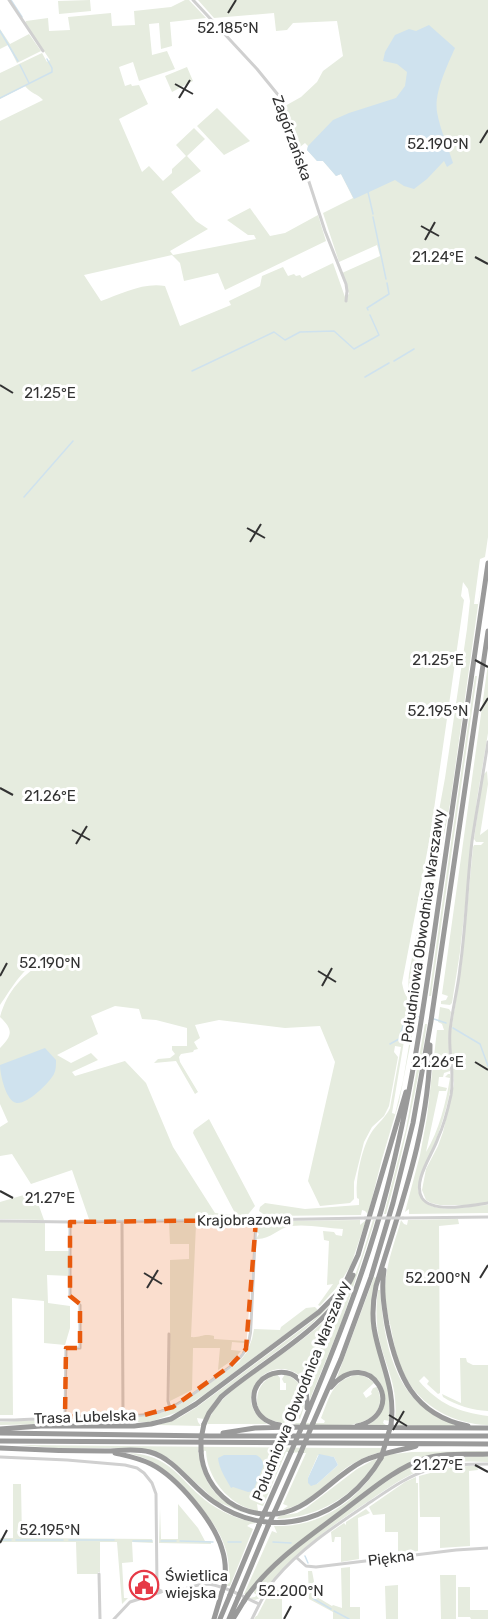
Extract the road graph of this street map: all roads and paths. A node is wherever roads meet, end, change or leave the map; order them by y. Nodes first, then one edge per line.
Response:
1 (9, 0) edge
2 (193, 0) edge
3 (43, 51) dead end
4 (346, 301) dead end
5 (488, 563) edge
6 (488, 631) edge
7 (488, 742) edge
8 (430, 1029) junction
9 (417, 1052) junction
10 (488, 1203) edge
11 (488, 1216) edge
12 (256, 1220) junction
13 (0, 1221) edge
14 (122, 1221) junction
15 (70, 1222) junction
16 (367, 1228) junction
17 (386, 1256) junction
18 (170, 1334) dead end
19 (325, 1396) junction
20 (170, 1408) junction
21 (123, 1415) junction
22 (65, 1417) junction
23 (0, 1420) edge
24 (303, 1424) junction
25 (290, 1427) junction
26 (351, 1427) junction
27 (485, 1428) edge
28 (0, 1431) edge
29 (210, 1436) junction
30 (488, 1437) edge
31 (0, 1441) edge
32 (422, 1444) junction
33 (488, 1444) edge
34 (0, 1448) edge
35 (108, 1451) junction
36 (488, 1454) edge
37 (0, 1457) edge
38 (488, 1464) edge
39 (488, 1548) edge
40 (297, 1558) junction
41 (99, 1574) dead end
42 (160, 1592) junction
43 (240, 1597) junction
44 (259, 1604) junction
45 (100, 1619) edge
46 (114, 1619) edge
47 (214, 1619) edge
48 (220, 1619) edge
49 (231, 1619) edge
50 (252, 1619) edge

1 - 3 street
2 - 4 street, Zagórzańska
5 - 9 highway, Południowa Obwodnica Warszawy
6 - 8 highway, Południowa Obwodnica Warszawy
7 - 10 street
8 - 17 highway
8 - 19 highway, Południowa Obwodnica Warszawy
9 - 16 highway
9 - 24 highway, Południowa Obwodnica Warszawy
11 - 12 street, Krajobrazowa, bridge
12 - 14 street, Krajobrazowa
12 - 20 street, Trasa Lubelska
13 - 15 street, Krajobrazowa
14 - 15 street, Krajobrazowa
14 - 21 street
15 - 22 street
16 - 28 highway
16 - 32 highway, bridge
17 - 27 highway
17 - 35 highway, bridge
18 - 20 street
19 - 26 highway
19 - 43 highway, Południowa Obwodnica Warszawy, bridge
20 - 21 street, Trasa Lubelska
21 - 22 street, Trasa Lubelska
22 - 23 street, Trasa Lubelska
24 - 25 highway
24 - 48 highway, Południowa Obwodnica Warszawy, bridge
25 - 26 highway
25 - 29 highway
26 - 27 highway
28 - 29 highway
29 - 30 highway
31 - 32 highway
32 - 33 highway
34 - 35 highway
35 - 47 highway
36 - 43 highway, bridge
37 - 42 street
38 - 40 street
39 - 40 street, Piękna
40 - 44 street
41 - 45 street
42 - 44 street
42 - 46 street
43 - 49 highway, Południowa Obwodnica Warszawy
44 - 50 street

